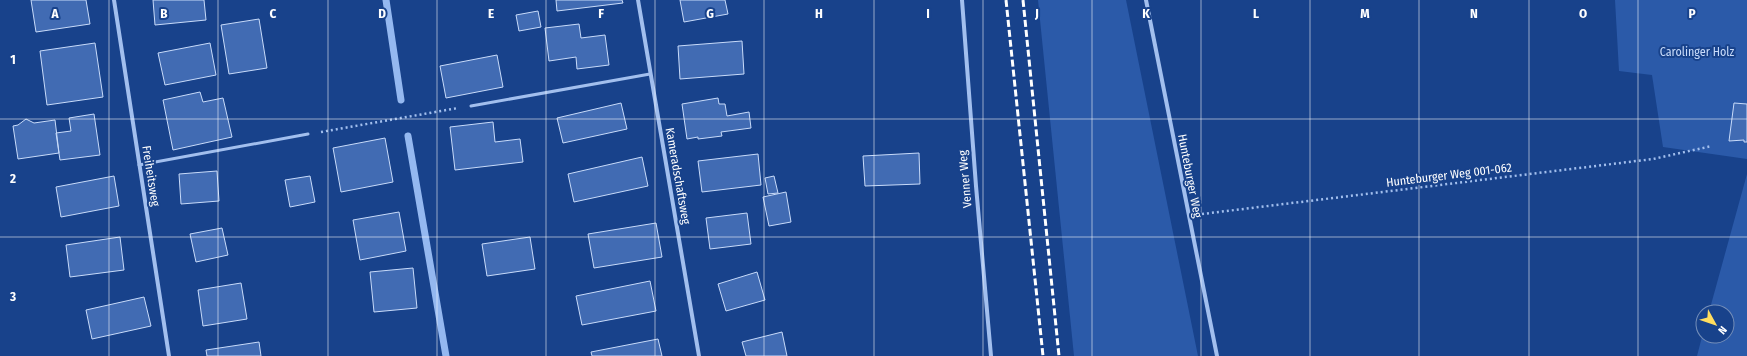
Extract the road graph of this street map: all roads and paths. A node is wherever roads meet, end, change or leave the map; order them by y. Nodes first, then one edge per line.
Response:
1 (114, 0) edge
2 (638, 0) edge
3 (962, 0) edge
4 (1146, 0) edge
5 (650, 74) junction
6 (471, 106) joint
7 (308, 134) joint
8 (1712, 146) dead end
9 (140, 165) junction
10 (1188, 216) junction
11 (170, 356) edge
12 (699, 356) edge
13 (991, 356) edge
14 (1217, 356) edge

1 - 9 street, Freiheitsweg
2 - 5 street, Kameradschaftsweg
3 - 13 street, Venner Weg
4 - 10 street, Hunteburger Weg
5 - 6 lane
5 - 12 street, Kameradschaftsweg
6 - 7 path
7 - 9 lane
8 - 10 path, Hunteburger Weg 001-062
9 - 11 street, Freiheitsweg
10 - 14 street, Hunteburger Weg

